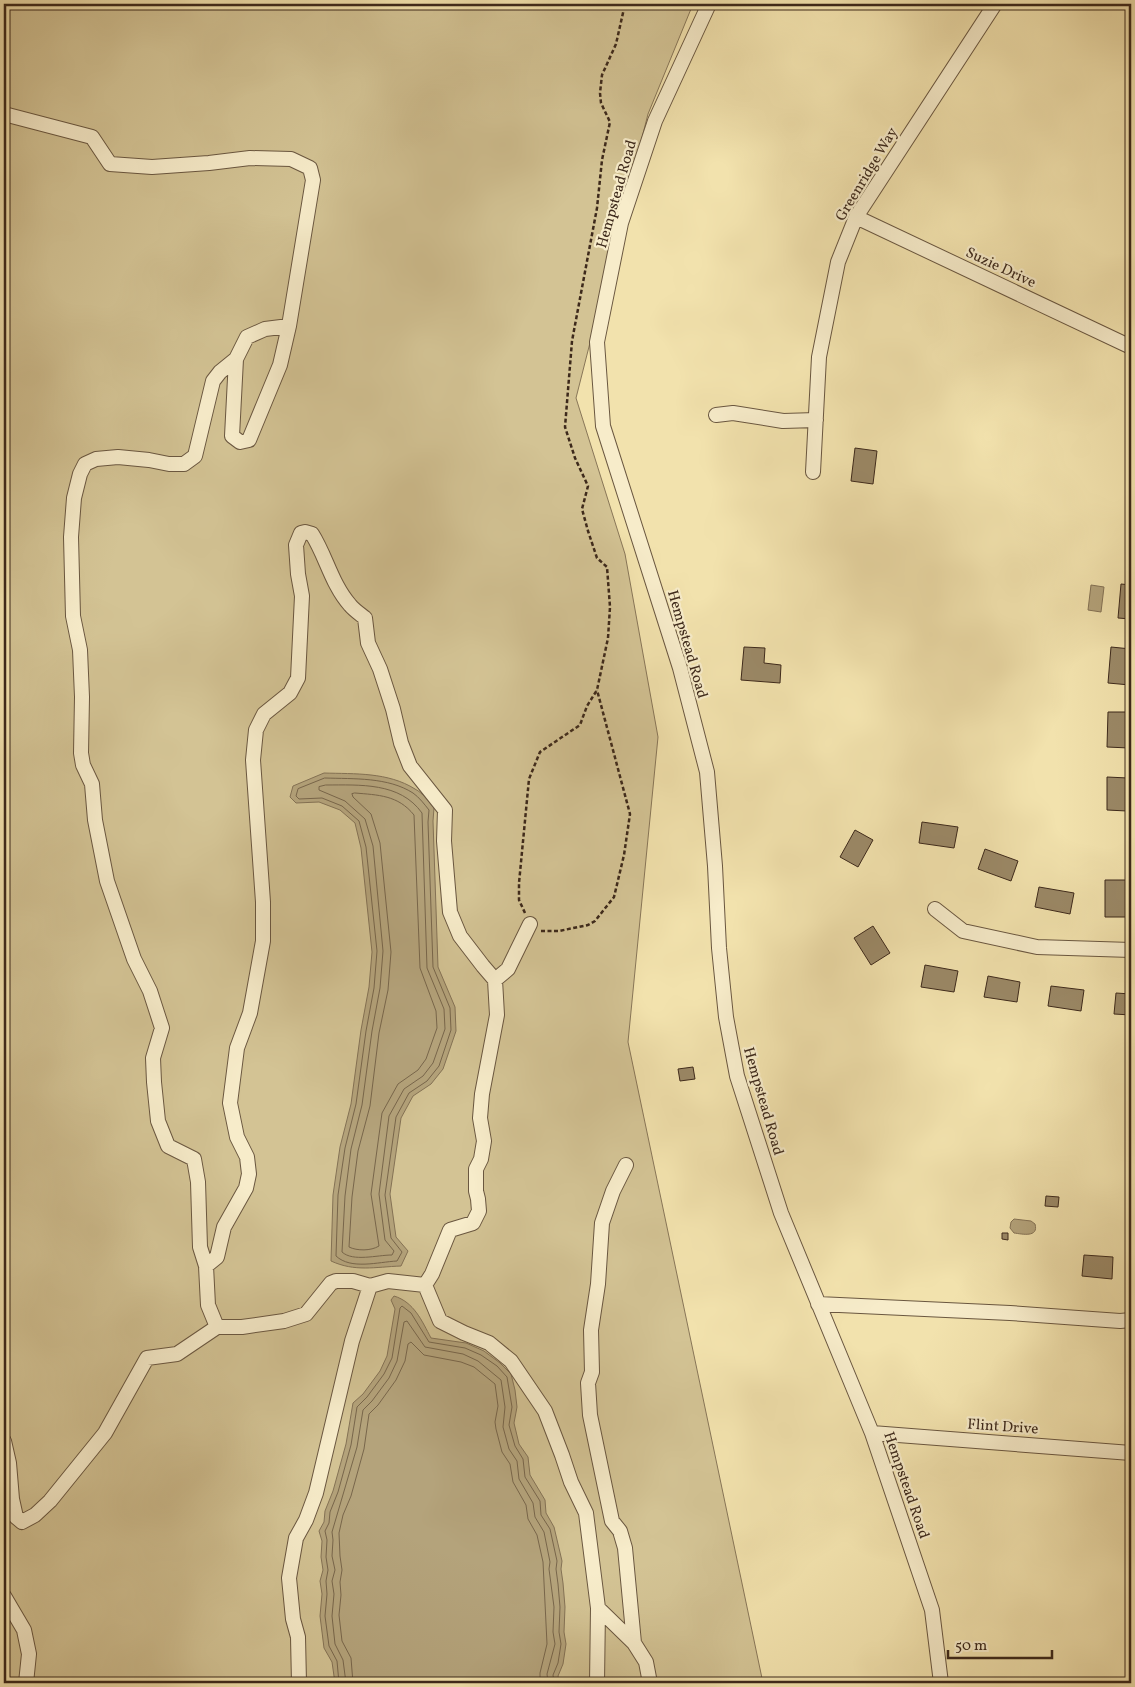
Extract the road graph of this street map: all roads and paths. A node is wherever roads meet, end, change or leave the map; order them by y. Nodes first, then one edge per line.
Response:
1 (625, 4) edge
2 (709, 4) edge
3 (995, 4) edge
4 (4, 114) edge
5 (856, 216) junction
6 (289, 326) junction
7 (1131, 347) edge
8 (236, 358) junction
9 (716, 415) dead end
10 (816, 420) junction
11 (813, 472) dead end
12 (597, 690) junction
13 (935, 909) dead end
14 (530, 924) junction
15 (1131, 950) edge
16 (495, 980) junction
17 (626, 1164) dead end
18 (206, 1266) junction
19 (425, 1285) junction
20 (370, 1286) junction
21 (818, 1304) junction
22 (1131, 1320) edge
23 (217, 1327) junction
24 (872, 1433) junction
25 (4, 1441) edge
26 (1131, 1453) edge
27 (4, 1596) edge
28 (598, 1608) junction
29 (634, 1643) junction
30 (26, 1683) edge
31 (299, 1683) edge
32 (597, 1683) edge
33 (650, 1683) edge
34 (941, 1683) edge

1 - 12 path
2 - 21 street, Hempstead Road
3 - 5 street, Greenridge Way
4 - 6 street
5 - 7 street, Suzie Drive
5 - 10 street, Greenridge Way
6 - 8 street
6 - 8 street
8 - 18 street
9 - 10 street
10 - 11 street, Greenridge Way
12 - 14 path
12 - 14 path
13 - 15 street
14 - 16 street
16 - 18 street
16 - 19 street
17 - 29 street
18 - 23 street
19 - 20 street
19 - 28 street
20 - 23 street
20 - 31 street
21 - 22 street
21 - 24 street, Hempstead Road
23 - 25 street
24 - 26 street, Flint Drive
24 - 34 street, Hempstead Road
27 - 30 street
28 - 29 street
28 - 32 street
29 - 33 street

